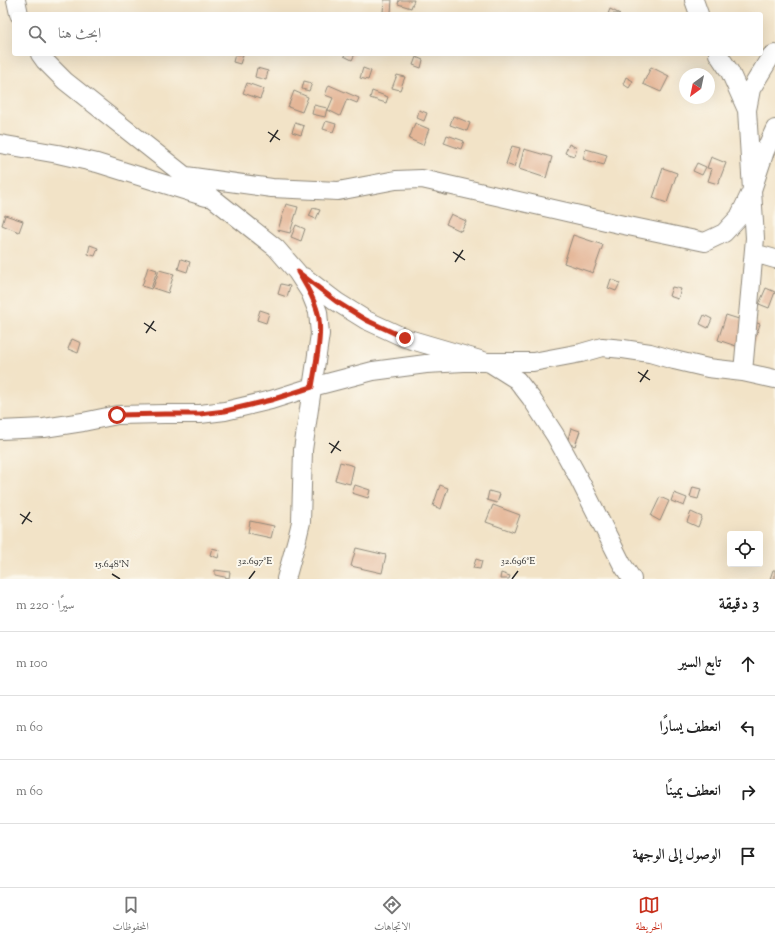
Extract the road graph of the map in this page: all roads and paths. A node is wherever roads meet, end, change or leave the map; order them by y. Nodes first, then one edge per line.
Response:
1 (16, 0) edge
2 (694, 0) edge
3 (19, 12) edge
4 (698, 12) edge
5 (775, 54) edge
6 (41, 56) edge
7 (719, 56) edge
8 (747, 110) junction
9 (775, 129) edge
10 (0, 144) edge
11 (186, 176) junction
12 (752, 190) junction
13 (216, 200) junction
14 (754, 254) junction
15 (775, 259) edge
16 (298, 272) junction
17 (490, 363) junction
18 (743, 372) junction
19 (775, 379) edge
20 (312, 387) junction
21 (0, 430) edge
22 (286, 579) edge
23 (632, 579) edge

1 - 3 street
2 - 4 street
5 - 8 street
6 - 11 street
7 - 8 street
8 - 12 street
9 - 12 street
10 - 13 street
11 - 12 street
11 - 13 street
12 - 14 street
13 - 16 street
14 - 15 street
14 - 18 street
16 - 17 street
16 - 20 street
17 - 18 street
17 - 20 street
17 - 23 street
18 - 19 street
20 - 21 street
20 - 22 street

